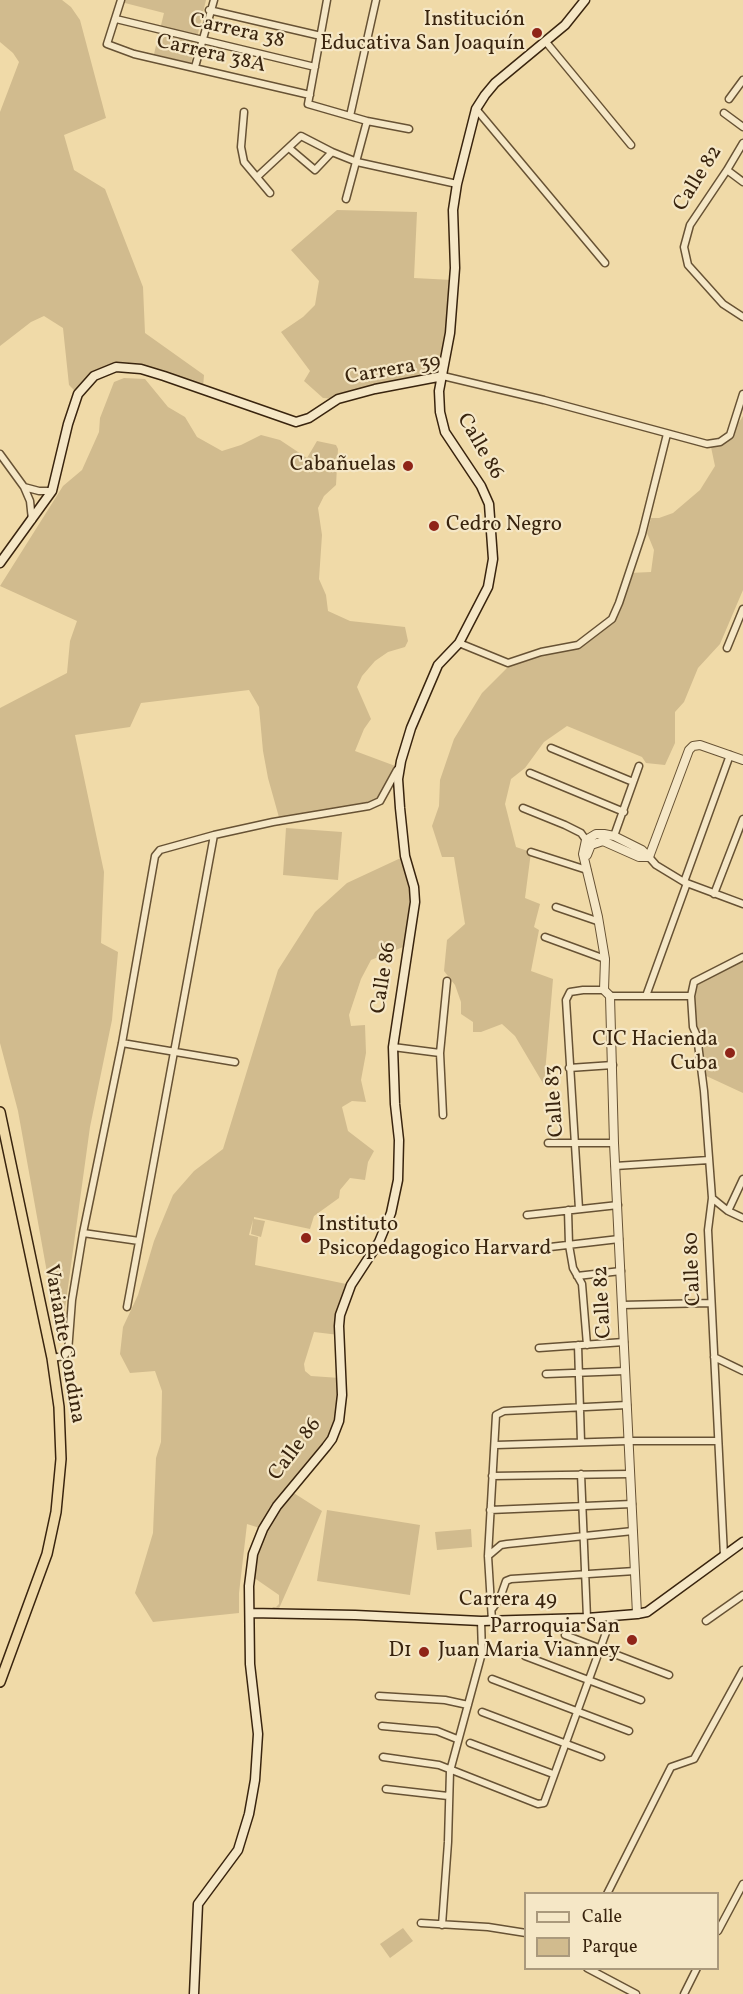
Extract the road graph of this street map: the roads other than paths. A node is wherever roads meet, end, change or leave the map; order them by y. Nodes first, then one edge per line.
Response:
1 (121, 0) edge
2 (214, 0) edge
3 (327, 0) edge
4 (376, 0) edge
5 (585, 0) edge
6 (209, 10) junction
7 (116, 19) junction
8 (321, 36) junction
9 (201, 40) junction
10 (546, 42) junction
11 (195, 67) junction
12 (315, 67) junction
13 (743, 80) edge
14 (310, 95) junction
15 (729, 99) dead end
16 (476, 109) junction
17 (244, 112) dead end
18 (724, 113) dead end
19 (350, 116) junction
20 (367, 121) junction
21 (743, 127) edge
22 (409, 129) dead end
23 (743, 143) edge
24 (631, 145) dead end
25 (289, 148) junction
26 (332, 152) junction
27 (357, 162) junction
28 (727, 170) junction
29 (257, 177) junction
30 (743, 182) edge
31 (457, 183) junction
32 (270, 193) dead end
33 (346, 199) dead end
34 (605, 263) dead end
35 (743, 317) edge
36 (443, 376) junction
37 (743, 394) edge
38 (667, 434) junction
39 (0, 454) edge
40 (24, 487) junction
41 (52, 491) junction
42 (32, 520) junction
43 (0, 563) edge
44 (743, 609) edge
45 (740, 628) edge
46 (459, 643) junction
47 (727, 648) dead end
48 (551, 748) dead end
49 (730, 755) junction
50 (743, 760) edge
51 (401, 761) junction
52 (639, 766) dead end
53 (530, 773) dead end
54 (633, 782) junction
55 (523, 808) dead end
56 (624, 812) junction
57 (743, 819) edge
58 (214, 836) junction
59 (614, 836) junction
60 (586, 840) junction
61 (531, 852) dead end
62 (649, 857) junction
63 (587, 868) junction
64 (686, 883) junction
65 (714, 894) junction
66 (743, 904) edge
67 (556, 907) dead end
68 (597, 921) junction
69 (545, 937) dead end
70 (743, 957) edge
71 (605, 959) junction
72 (447, 981) dead end
73 (607, 993) junction
74 (646, 996) junction
75 (692, 996) junction
76 (122, 1043) junction
77 (393, 1047) junction
78 (174, 1053) junction
79 (440, 1053) junction
80 (235, 1062) dead end
81 (613, 1065) junction
82 (569, 1068) junction
83 (0, 1112) edge
84 (443, 1115) dead end
85 (548, 1143) dead end
86 (576, 1143) junction
87 (614, 1143) junction
88 (709, 1160) junction
89 (615, 1166) junction
90 (743, 1179) edge
91 (712, 1198) junction
92 (618, 1205) junction
93 (579, 1209) junction
94 (568, 1210) junction
95 (728, 1211) junction
96 (527, 1215) dead end
97 (743, 1218) edge
98 (83, 1233) junction
99 (619, 1239) junction
100 (139, 1241) junction
101 (569, 1245) junction
102 (533, 1249) dead end
103 (621, 1270) junction
104 (577, 1276) junction
105 (711, 1303) junction
106 (622, 1305) junction
107 (127, 1307) dead end
108 (624, 1342) junction
109 (578, 1345) junction
110 (587, 1345) junction
111 (539, 1348) dead end
112 (714, 1357) junction
113 (52, 1358) junction
114 (625, 1371) junction
115 (743, 1371) edge
116 (579, 1373) junction
117 (546, 1374) dead end
118 (627, 1405) junction
119 (580, 1407) junction
120 (628, 1441) junction
121 (718, 1441) junction
122 (581, 1442) junction
123 (496, 1445) junction
124 (581, 1474) junction
125 (630, 1474) junction
126 (492, 1476) junction
127 (632, 1504) junction
128 (582, 1505) junction
129 (490, 1510) junction
130 (633, 1531) junction
131 (584, 1536) junction
132 (743, 1542) edge
133 (488, 1556) junction
134 (724, 1557) junction
135 (635, 1571) junction
136 (585, 1575) junction
137 (743, 1595) edge
138 (492, 1609) junction
139 (250, 1613) junction
140 (637, 1614) junction
141 (612, 1617) junction
142 (587, 1618) junction
143 (481, 1621) junction
144 (492, 1621) junction
145 (706, 1622) dead end
146 (565, 1635) dead end
147 (600, 1648) junction
148 (525, 1656) dead end
149 (743, 1670) edge
150 (669, 1675) dead end
151 (492, 1679) dead end
152 (589, 1680) junction
153 (0, 1682) edge
154 (379, 1696) dead end
155 (641, 1700) dead end
156 (468, 1705) junction
157 (577, 1711) junction
158 (482, 1712) dead end
159 (382, 1726) dead end
160 (629, 1731) dead end
161 (458, 1739) junction
162 (470, 1743) dead end
163 (565, 1743) junction
164 (383, 1757) dead end
165 (601, 1757) dead end
166 (450, 1771) junction
167 (553, 1774) junction
168 (386, 1789) dead end
169 (448, 1797) junction
170 (743, 1884) edge
171 (608, 1892) edge
172 (422, 1923) dead end
173 (442, 1925) junction
174 (719, 1927) edge
175 (524, 1933) edge
176 (591, 1970) edge
177 (697, 1970) edge
178 (194, 1994) edge
179 (636, 1994) edge
180 (684, 1994) edge

1 - 7 street
2 - 6 street
3 - 8 street
4 - 19 street
5 - 10 main road, Calle 86
6 - 8 street
6 - 9 street
7 - 9 street, Carrera 38
7 - 11 street, Carrera 38A
8 - 12 street
9 - 11 street
9 - 12 street, Carrera 38
10 - 16 main road, Calle 86
10 - 24 street
11 - 14 street, Carrera 38A
12 - 14 street
13 - 15 street
14 - 19 street
16 - 31 main road, Calle 86
16 - 34 street
17 - 29 street
18 - 21 street
19 - 20 street
20 - 22 street
20 - 27 street
23 - 28 street, Calle 82
25 - 26 street
25 - 26 street
25 - 29 street
26 - 27 street
27 - 31 street
27 - 33 street
28 - 30 street
28 - 35 street, Calle 82
29 - 32 street
31 - 36 main road, Calle 86
36 - 38 street, Carrera 39
36 - 41 main road, Carrera 39
36 - 46 main road, Calle 86
37 - 38 street, Carrera 39
38 - 46 street
39 - 40 street
40 - 41 street
40 - 42 street
41 - 42 main road
42 - 43 main road
44 - 45 street
45 - 47 street
46 - 51 main road, Calle 86
48 - 54 street
49 - 50 street
49 - 62 street
49 - 64 street
51 - 58 street
51 - 77 main road, Calle 86
52 - 54 street
53 - 56 street
54 - 56 street
55 - 60 street
56 - 59 street
57 - 65 street
58 - 76 street
58 - 78 street
59 - 60 street
59 - 62 street
60 - 63 street, Calle 82
61 - 63 street
62 - 63 street
62 - 64 street
63 - 68 street, Calle 82
64 - 65 street
64 - 74 street
65 - 66 street
67 - 68 street
68 - 71 street, Calle 82
69 - 71 street
70 - 75 street, Calle 80
71 - 73 street, Calle 82
72 - 79 street
73 - 74 street
73 - 81 street, Calle 82
73 - 82 street, Calle 83
74 - 75 street
75 - 88 street, Calle 80
76 - 78 street
76 - 98 street
77 - 79 street
77 - 139 main road, Calle 86
78 - 80 street
78 - 100 street
79 - 84 street
81 - 82 street
81 - 87 street, Calle 82
82 - 86 street, Calle 83
83 - 113 highway, Variante Condina
85 - 86 street
86 - 87 street
86 - 93 street, Calle 83
87 - 89 street, Calle 82
88 - 89 street
88 - 91 street, Calle 80
89 - 92 street, Calle 82
90 - 95 street
91 - 95 street
91 - 105 street, Calle 80
92 - 93 street
92 - 99 street, Calle 82
93 - 94 street
94 - 96 street
94 - 101 street
95 - 97 street
98 - 100 street
98 - 113 street
99 - 101 street
99 - 103 street, Calle 82
100 - 107 street
101 - 102 street
101 - 104 street
103 - 104 street
103 - 106 street, Calle 82
104 - 110 street
105 - 106 street
105 - 112 street, Calle 80
106 - 108 street, Calle 82
108 - 110 street
108 - 114 street, Calle 82
109 - 110 street
109 - 111 street
109 - 116 street
112 - 115 street
112 - 121 street, Calle 80
113 - 153 highway, Variante Condina
114 - 116 street
114 - 118 street, Calle 82
116 - 117 street
116 - 119 street
118 - 119 street
118 - 120 street, Calle 82
119 - 122 street
119 - 123 street
120 - 121 street
120 - 122 street
120 - 125 street, Calle 82
121 - 134 street, Calle 80
122 - 123 street
123 - 126 street
124 - 125 street
124 - 126 street
124 - 128 street
125 - 127 street, Calle 82
126 - 129 street
127 - 128 street
127 - 130 street, Calle 82
128 - 129 street
128 - 131 street
129 - 133 street
130 - 131 street
130 - 135 street, Calle 82
131 - 133 street
131 - 136 street
132 - 134 main road, Carrera 49
133 - 138 street
134 - 140 main road, Carrera 49
135 - 136 street
135 - 140 street, Calle 82
136 - 138 street
136 - 142 street
137 - 145 street
138 - 144 street
139 - 143 main road, Carrera 49
139 - 178 main road, Calle 86
140 - 141 main road, Carrera 49
141 - 142 main road, Carrera 49
141 - 147 street
142 - 144 main road, Carrera 49
143 - 144 main road, Carrera 49
143 - 156 street
146 - 147 street
147 - 150 street
147 - 152 street
148 - 152 street
149 - 171 street
151 - 157 street
152 - 155 street
152 - 157 street
154 - 156 street
156 - 161 street
157 - 160 street
157 - 163 street
158 - 163 street
159 - 161 street
161 - 166 street
162 - 167 street
163 - 165 street
163 - 167 street
164 - 166 street
166 - 167 street
166 - 169 street
168 - 169 street
169 - 173 street
170 - 174 street
172 - 173 street
173 - 175 street
176 - 179 street
177 - 180 street

